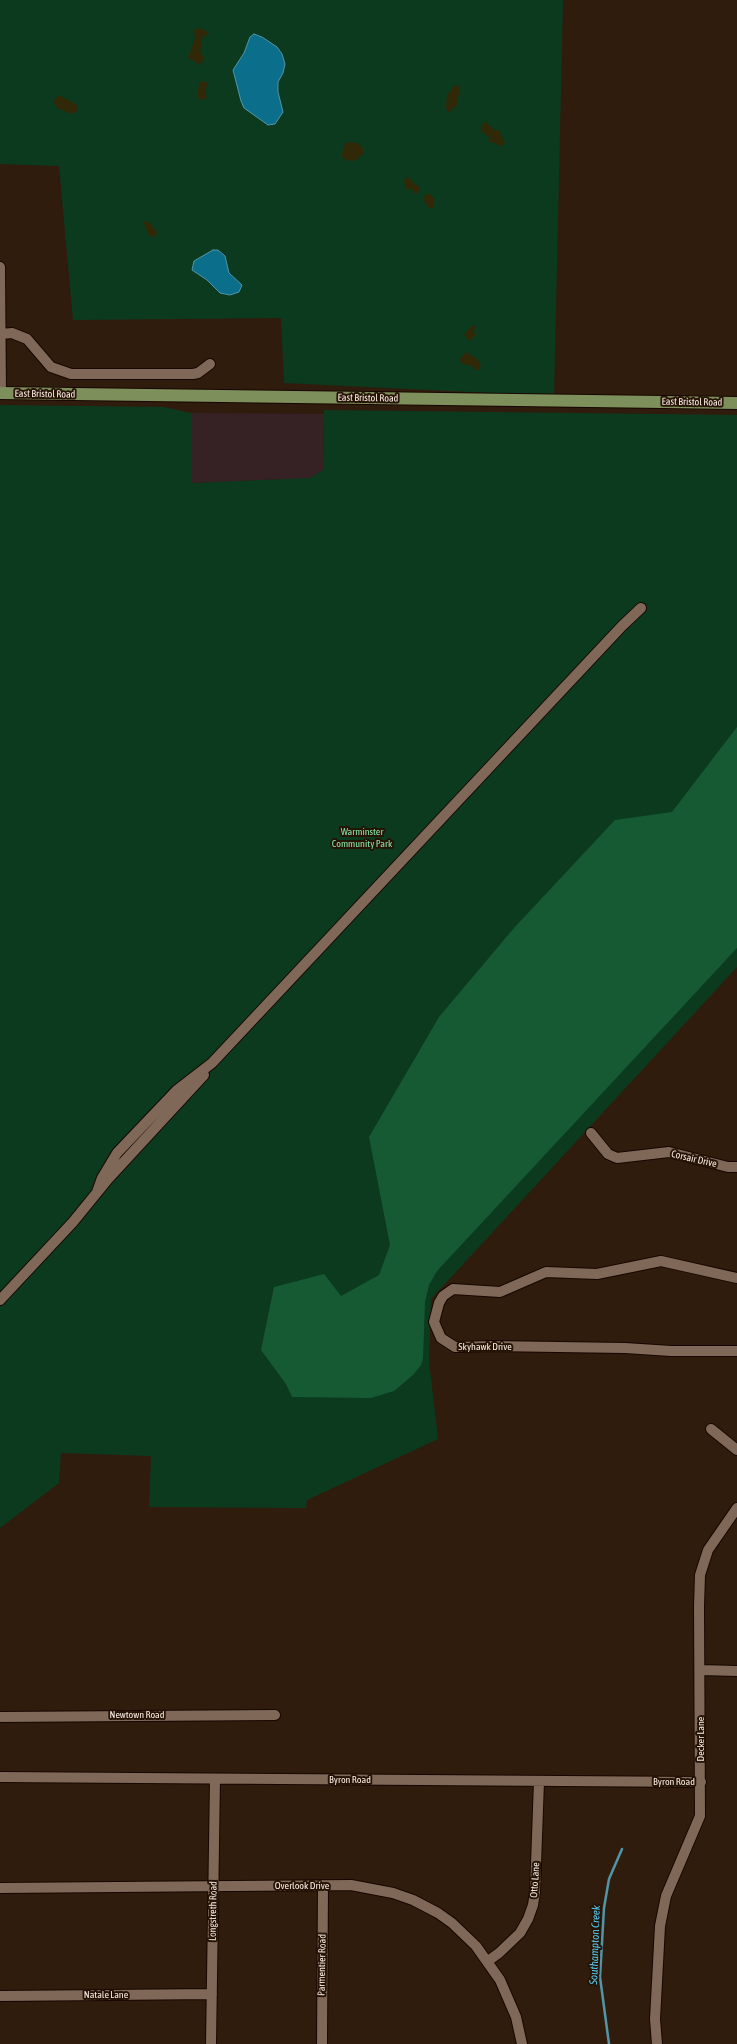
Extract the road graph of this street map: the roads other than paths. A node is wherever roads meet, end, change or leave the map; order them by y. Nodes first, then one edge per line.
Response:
1 (0, 267) edge
2 (1, 334) edge
3 (210, 364) dead end
4 (0, 393) edge
5 (737, 403) edge
6 (641, 608) dead end
7 (592, 1133) dead end
8 (737, 1167) edge
9 (737, 1278) edge
10 (0, 1300) edge
11 (737, 1351) edge
12 (711, 1429) dead end
13 (737, 1450) edge
14 (737, 1508) edge
15 (700, 1670) junction
16 (737, 1671) edge
17 (274, 1715) dead end
18 (0, 1717) edge
19 (0, 1777) edge
20 (215, 1779) junction
21 (539, 1781) junction
22 (701, 1782) junction
23 (323, 1885) junction
24 (214, 1886) junction
25 (0, 1888) edge
26 (488, 1961) junction
27 (212, 1994) junction
28 (0, 1996) edge
29 (211, 2044) edge
30 (322, 2044) edge
31 (522, 2044) edge
32 (657, 2044) edge

1 - 2 street
2 - 3 street, East Bristol Road
2 - 4 street
4 - 5 main road, East Bristol Road
6 - 10 street
7 - 8 street, Corsair Drive
9 - 11 street, Skyhawk Drive
12 - 13 street
14 - 15 street, Decker Lane
15 - 16 street
15 - 22 street, Decker Lane
17 - 18 street, Newtown Road
19 - 20 street, Byron Road
20 - 21 street, Byron Road
20 - 24 street, Longstreth Road
21 - 22 street, Byron Road
21 - 26 street, Otto Lane
22 - 32 street, Decker Lane
23 - 24 street, Overlook Drive
23 - 26 street, Overlook Drive
23 - 30 street, Parmentier Road
24 - 25 street, Overlook Drive
24 - 27 street, Longstreth Road
26 - 31 street, Overlook Drive
27 - 28 street, Natale Lane
27 - 29 street, Longstreth Road

